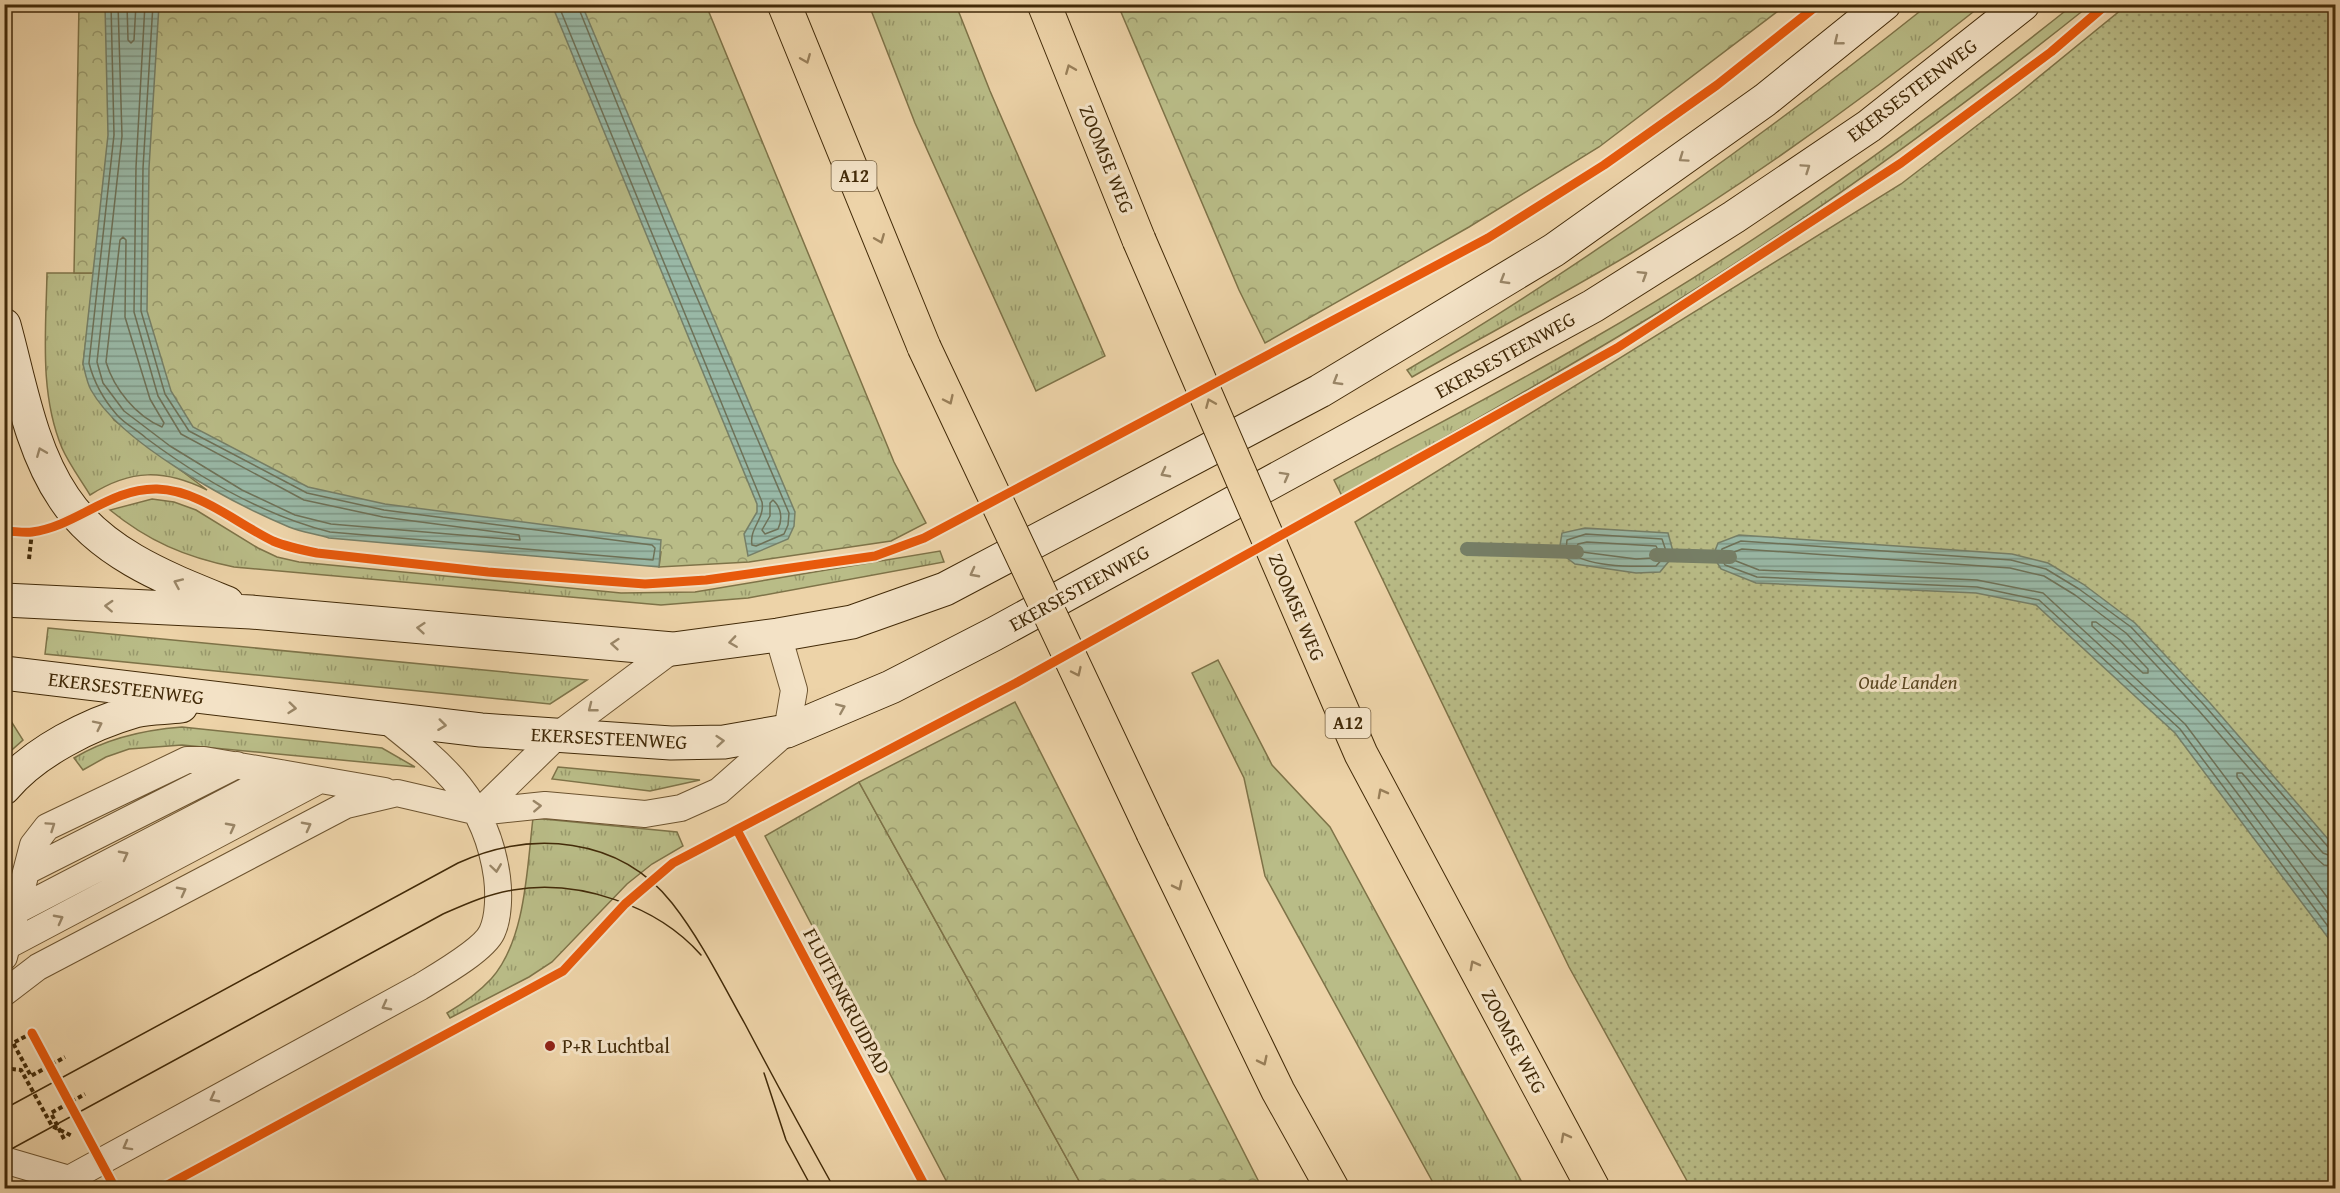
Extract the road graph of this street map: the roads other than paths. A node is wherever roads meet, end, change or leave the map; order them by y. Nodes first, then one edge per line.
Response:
1 (784, 4) edge
2 (1044, 4) edge
3 (1884, 4) edge
4 (2024, 4) edge
5 (4, 326) edge
6 (4, 600) edge
7 (251, 612) junction
8 (777, 635) junction
9 (673, 649) junction
10 (4, 673) edge
11 (234, 701) junction
12 (384, 718) junction
13 (787, 731) junction
14 (558, 735) junction
15 (281, 773) junction
16 (320, 780) junction
17 (4, 788) edge
18 (397, 793) junction
19 (479, 812) junction
20 (16, 911) junction
21 (6, 952) edge
22 (4, 993) edge
23 (4, 1161) edge
24 (73, 1178) edge
25 (1332, 1188) edge
26 (1593, 1188) edge

1 -> 25 highway, A12, bridge
26 -> 2 highway, ZOOMSE WEG / A12, bridge
3 -> 8 main road
13 -> 4 main road, EKERSESTEENWEG
7 -> 5 main road
7 -> 6 main road
9 -> 7 main road
8 -> 9 main road
8 - 13 lane
9 -> 14 lane
10 - 11 main road, EKERSESTEENWEG
11 -> 12 main road, EKERSESTEENWEG
17 -> 11 main road
12 -> 14 main road, EKERSESTEENWEG
12 - 19 lane
14 -> 13 main road, EKERSESTEENWEG
19 -> 13 lane
14 - 19 lane
15 - 16 lane
20 -> 15 lane
20 -> 15 lane
16 - 18 lane
21 -> 16 lane
18 - 19 lane
22 -> 18 lane
19 -> 24 lane
20 - 21 lane
23 - 24 lane

